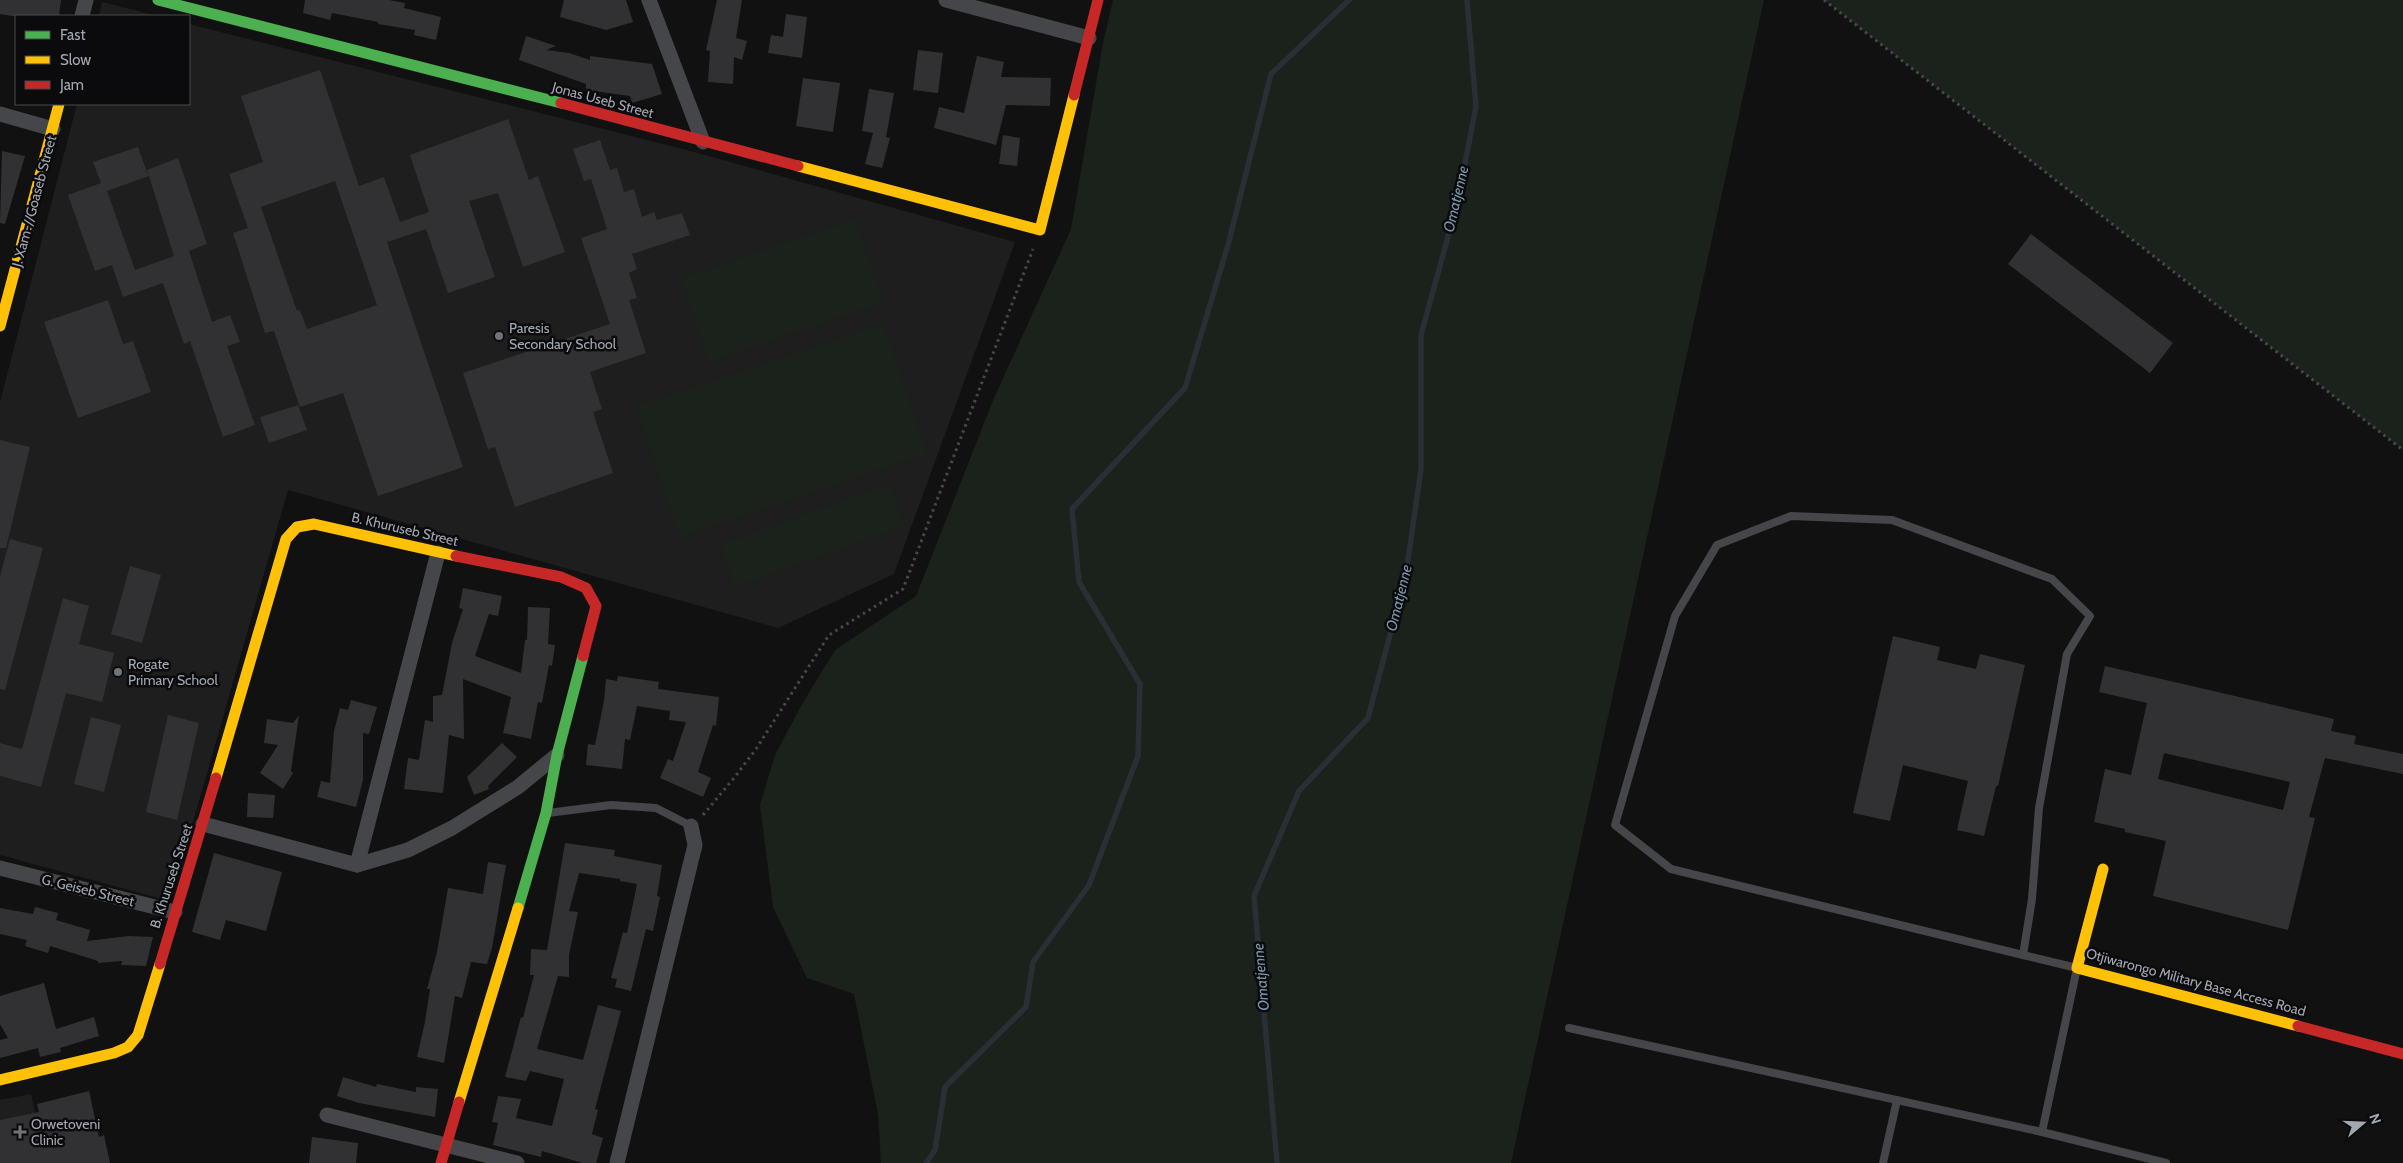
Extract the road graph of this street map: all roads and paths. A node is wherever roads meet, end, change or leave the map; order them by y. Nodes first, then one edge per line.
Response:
1 (86, 0) edge
2 (158, 0) edge
3 (649, 0) edge
4 (946, 0) edge
5 (1098, 0) edge
6 (1824, 0) edge
7 (82, 15) edge
8 (1089, 38) junction
9 (60, 105) edge
10 (0, 114) edge
11 (53, 129) junction
12 (703, 142) junction
13 (1040, 230) junction
14 (6, 278) edge
15 (0, 326) edge
16 (2403, 450) edge
17 (438, 553) junction
18 (557, 755) junction
19 (546, 813) junction
20 (204, 824) junction
21 (691, 826) junction
22 (357, 865) junction
23 (0, 868) edge
24 (2103, 869) dead end
25 (175, 912) junction
26 (2023, 955) junction
27 (2077, 968) junction
28 (1569, 1028) dead end
29 (2403, 1054) edge
30 (0, 1080) edge
31 (1897, 1100) junction
32 (327, 1115) dead end
33 (2042, 1132) junction
34 (447, 1145) junction
35 (441, 1163) edge
36 (517, 1163) edge
37 (617, 1163) edge
38 (1883, 1163) edge
39 (2163, 1163) edge

1 - 7 street
2 - 12 street, Jonas Useb Street
3 - 12 street
4 - 8 street
5 - 8 street
6 - 16 path
8 - 13 street
9 - 11 street, J. Xam-//Goaseb Street
10 - 11 street
11 - 14 street, J. Xam-//Goaseb Street
12 - 13 street, Jonas Useb Street
13 - 21 path
14 - 15 street, J. Xam-//Goaseb Street
17 - 18 street, B. Khuruseb Street
17 - 20 street, B. Khuruseb Street
17 - 22 street
18 - 19 street, B. Khuruseb Street
18 - 22 street
19 - 21 lane
19 - 34 street, B. Khuruseb Street
20 - 22 street
20 - 25 street, B. Khuruseb Street
21 - 37 street
23 - 25 street, G. Geiseb Street
24 - 27 street, Otjiwarongo Military Base Access Road
25 - 30 street, B. Khuruseb Street
26 - 26 lane
26 - 27 lane
27 - 29 street, Otjiwarongo Military Base Access Road
27 - 33 lane
28 - 31 lane
31 - 33 lane
31 - 38 lane
32 - 34 street
33 - 39 lane
34 - 35 street, B. Khuruseb Street
34 - 36 street

